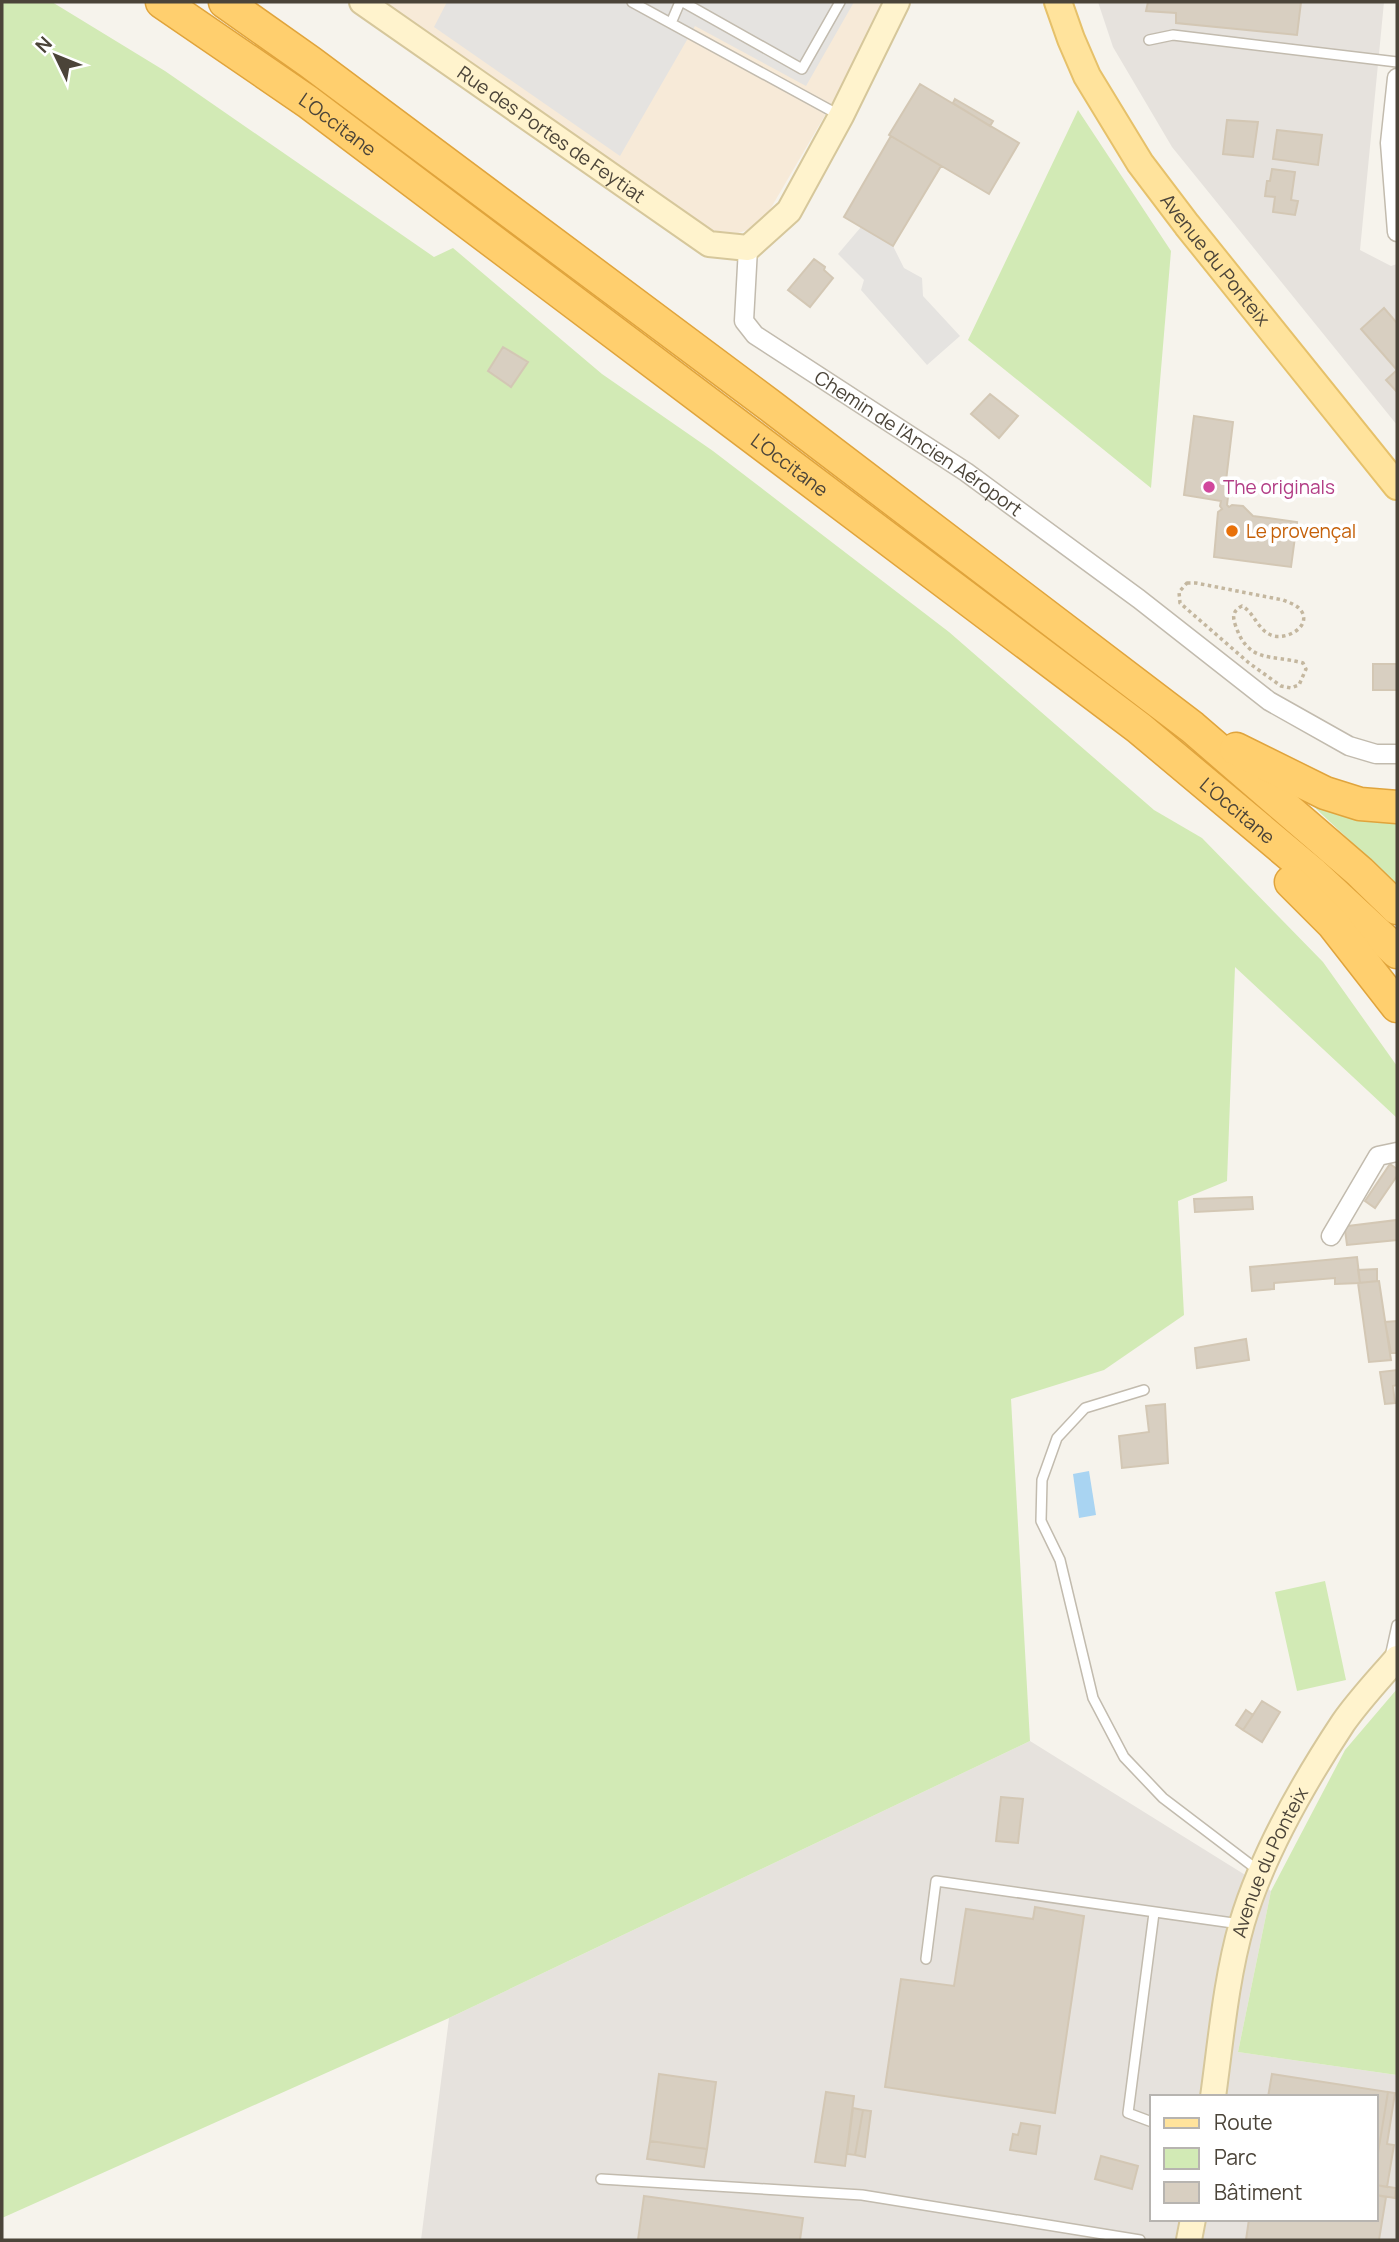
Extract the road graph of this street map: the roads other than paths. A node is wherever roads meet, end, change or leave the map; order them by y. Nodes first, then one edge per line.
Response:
1 (162, 2) edge
2 (225, 2) edge
3 (362, 2) edge
4 (632, 2) edge
5 (682, 2) edge
6 (840, 2) edge
7 (897, 2) edge
8 (1063, 6) edge
9 (671, 23) junction
10 (1149, 40) dead end
11 (1397, 62) edge
12 (1397, 78) edge
13 (841, 116) junction
14 (1397, 232) edge
15 (748, 248) junction
16 (1397, 486) edge
17 (1192, 727) junction
18 (1397, 754) edge
19 (1397, 807) edge
20 (1238, 813) junction
21 (1397, 908) edge
22 (1397, 952) edge
23 (1397, 1006) edge
24 (1397, 1152) edge
25 (1331, 1236) dead end
26 (1144, 1390) dead end
27 (1397, 1625) edge
28 (1393, 1663) edge
29 (1261, 1873) junction
30 (1154, 1913) junction
31 (1242, 1924) junction
32 (926, 1959) dead end
33 (1213, 2095) edge
34 (1150, 2121) edge
35 (601, 2179) dead end
36 (1193, 2221) edge
37 (1140, 2240) edge
38 (1189, 2240) edge

1 - 20 highway, L'Occitane
2 - 17 highway, L'Occitane
3 - 15 street, Rue des Portes de Feytiat
4 - 9 lane
5 - 6 lane
5 - 9 lane
7 - 13 street
8 - 16 main road, Avenue du Ponteix
9 - 13 lane
10 - 11 lane
12 - 14 street
13 - 15 street
15 - 18 street, Chemin de l'Ancien Aéroport
17 - 19 highway
17 - 21 highway, L'Occitane
20 - 22 highway, L'Occitane
20 - 23 highway
24 - 25 street
26 - 29 lane
27 - 28 lane
28 - 29 street, Avenue du Ponteix
29 - 31 street, Avenue du Ponteix
30 - 31 lane
30 - 32 lane
30 - 34 lane
31 - 33 street, Avenue du Ponteix
35 - 37 lane
36 - 38 street

